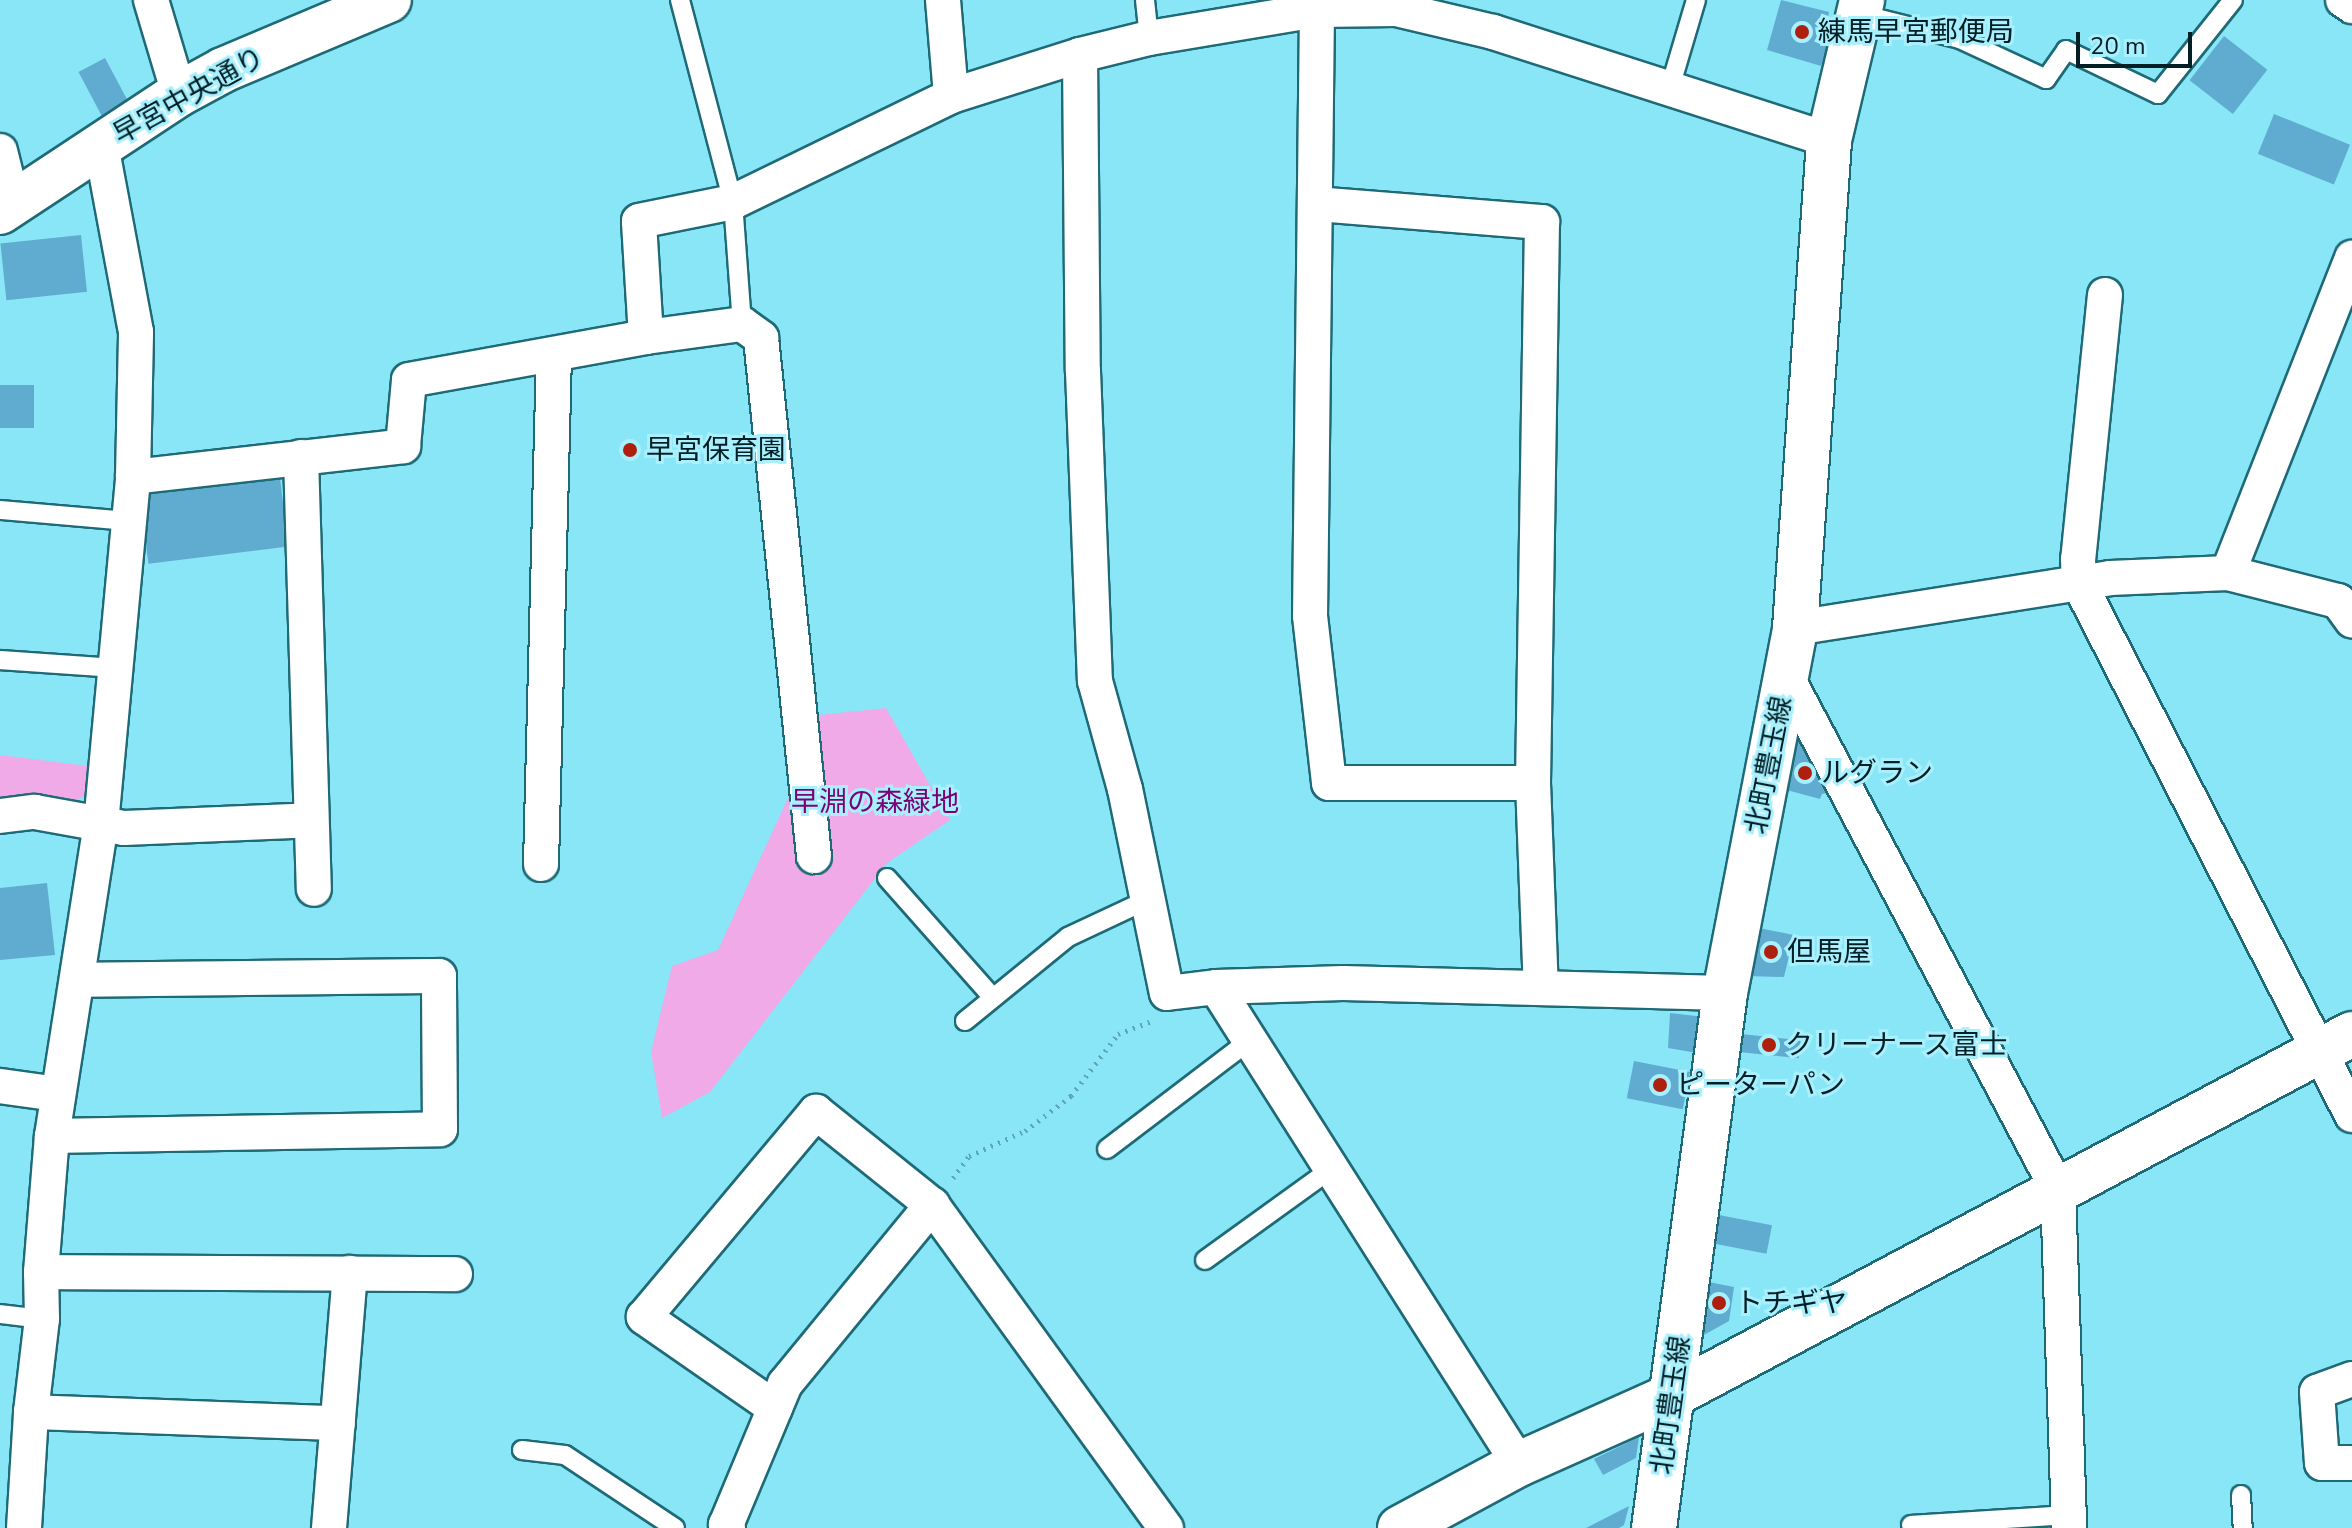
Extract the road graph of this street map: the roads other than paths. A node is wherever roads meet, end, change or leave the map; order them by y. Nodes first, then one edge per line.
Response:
1 (151, 0) edge
2 (389, 0) edge
3 (680, 0) edge
4 (943, 0) edge
5 (1145, 0) edge
6 (1696, 0) edge
7 (2233, 0) edge
8 (2343, 0) edge
9 (1396, 4) edge
10 (1856, 4) edge
11 (2352, 6) edge
12 (1317, 10) junction
13 (1149, 38) junction
14 (1080, 55) junction
15 (1669, 91) junction
16 (179, 94) junction
17 (951, 96) junction
18 (1829, 140) junction
19 (101, 145) junction
20 (0, 151) edge
21 (733, 202) junction
22 (1316, 204) junction
23 (6, 207) edge
24 (2352, 258) edge
25 (2105, 295) dead end
26 (742, 324) junction
27 (646, 337) junction
28 (554, 354) junction
29 (301, 457) junction
30 (133, 477) junction
31 (0, 510) edge
32 (128, 521) junction
33 (2228, 573) junction
34 (2079, 583) junction
35 (2347, 603) edge
36 (1795, 628) junction
37 (0, 660) edge
38 (114, 668) junction
39 (1786, 676) junction
40 (1533, 783) junction
41 (0, 816) edge
42 (311, 820) junction
43 (101, 824) junction
44 (814, 856) dead end
45 (541, 864) dead end
46 (887, 878) dead end
47 (314, 889) dead end
48 (1145, 901) junction
49 (77, 980) junction
50 (1216, 987) junction
51 (1541, 988) junction
52 (1725, 993) junction
53 (993, 998) junction
54 (965, 1021) dead end
55 (1250, 1040) junction
56 (2336, 1042) edge
57 (0, 1086) edge
58 (57, 1094) junction
59 (2352, 1115) edge
60 (52, 1136) junction
61 (1107, 1149) dead end
62 (1331, 1169) junction
63 (2058, 1190) junction
64 (932, 1205) junction
65 (1205, 1260) dead end
66 (41, 1272) junction
67 (350, 1273) junction
68 (455, 1274) dead end
69 (0, 1314) edge
70 (42, 1319) junction
71 (2352, 1379) edge
72 (1673, 1395) junction
73 (775, 1408) junction
74 (31, 1412) junction
75 (338, 1423) junction
76 (522, 1450) dead end
77 (2352, 1463) edge
78 (1519, 1464) junction
79 (2241, 1495) dead end
80 (2069, 1522) edge
81 (1911, 1525) dead end
82 (724, 1527) edge
83 (24, 1528) edge
84 (329, 1528) edge
85 (675, 1528) edge
86 (1166, 1528) edge
87 (1400, 1528) edge
88 (1654, 1528) edge
89 (2243, 1528) edge

1 - 16 street
2 - 16 main road, 早宮中央通り
3 - 21 lane
4 - 17 street
5 - 13 lane
6 - 15 lane
7 - 10 lane
8 - 11 street
9 - 12 street
9 - 15 street
10 - 18 main road, 北町豊玉線
12 - 13 street
12 - 22 street
13 - 14 street
14 - 17 street
14 - 48 street
15 - 18 street
16 - 19 main road, 早宮中央通り
17 - 21 street
18 - 36 main road, 北町豊玉線
19 - 23 main road, 早宮中央通り
19 - 30 street
20 - 23 street
21 - 26 lane
21 - 27 street
22 - 40 street
22 - 40 street
24 - 33 street
25 - 34 street
26 - 27 street
26 - 44 street
27 - 28 street
28 - 29 street
28 - 45 street
29 - 30 street
29 - 42 street
30 - 32 street
31 - 32 lane
32 - 38 street
33 - 34 street
33 - 35 street
34 - 36 street
34 - 56 street
36 - 39 main road, 北町豊玉線
37 - 38 lane
38 - 43 street
39 - 52 main road, 北町豊玉線
39 - 63 street
40 - 51 street
41 - 43 street
42 - 43 street
42 - 47 street
43 - 49 street
46 - 53 lane
48 - 50 street
48 - 53 lane
49 - 58 street
49 - 60 street
50 - 51 street
50 - 55 street
51 - 52 street
52 - 72 main road, 北町豊玉線
53 - 54 lane
55 - 61 lane
55 - 62 street
56 - 59 street
56 - 63 main road
57 - 58 street
58 - 60 street
60 - 66 street
62 - 65 lane
62 - 78 street
63 - 72 main road
63 - 80 street
64 - 73 street
64 - 73 street
64 - 86 street
66 - 67 street
66 - 70 street
67 - 68 street
67 - 75 street
69 - 70 lane
70 - 74 street
71 - 77 street
72 - 78 main road
72 - 88 main road, 北町豊玉線
73 - 82 street
74 - 75 street
74 - 83 street
75 - 84 street
76 - 85 lane
78 - 87 main road
79 - 89 lane
80 - 81 lane

